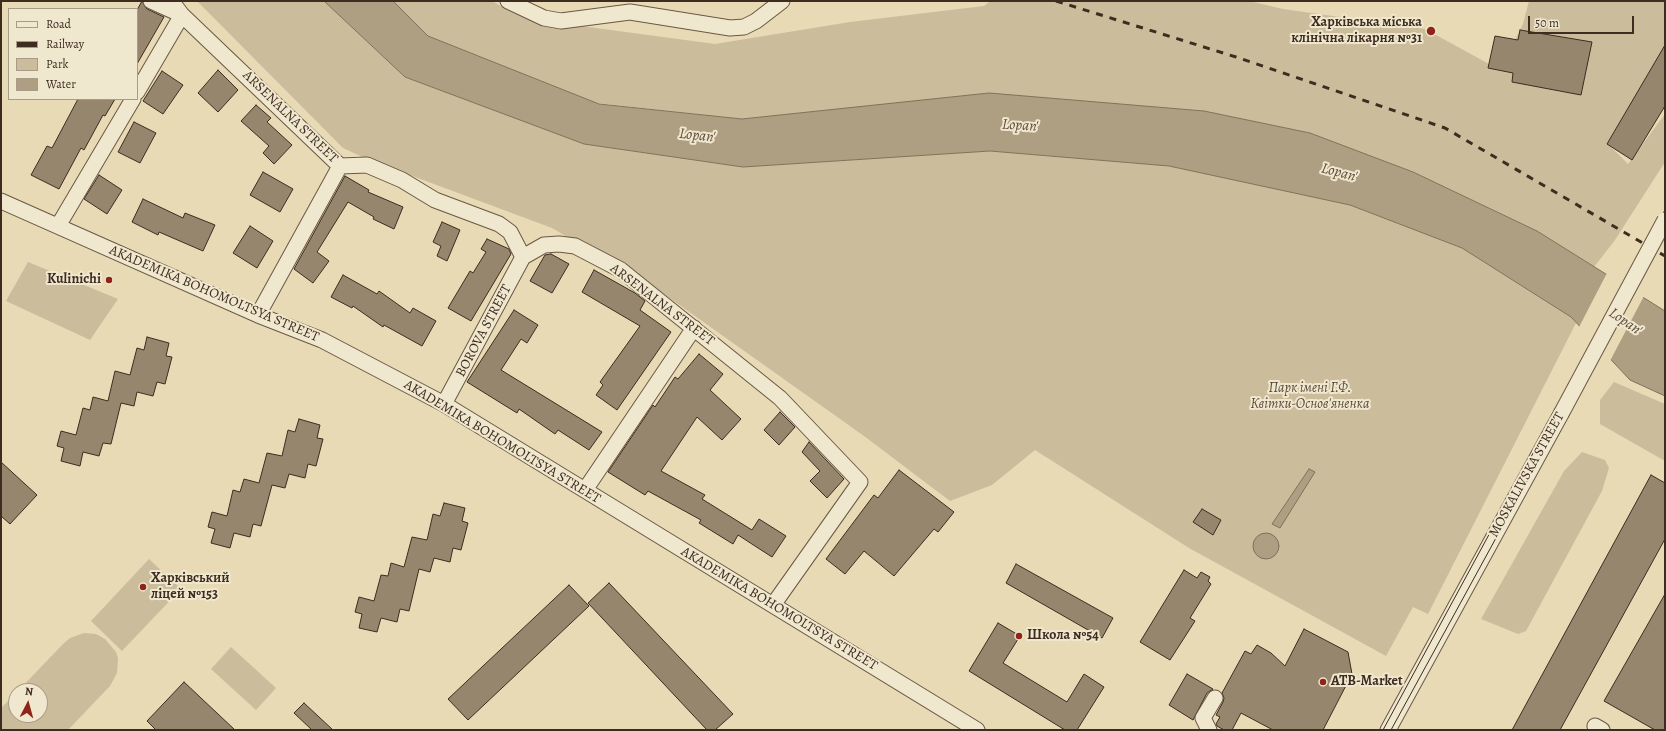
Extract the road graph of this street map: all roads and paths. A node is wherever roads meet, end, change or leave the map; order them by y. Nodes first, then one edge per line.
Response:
1 (151, 1) edge
2 (172, 1) edge
3 (508, 1) edge
4 (782, 1) edge
5 (633, 6) edge
6 (182, 15) junction
7 (138, 90) edge
8 (132, 100) edge
9 (340, 166) junction
10 (1, 201) edge
11 (1665, 220) edge
12 (58, 226) junction
13 (523, 257) junction
14 (258, 315) junction
15 (694, 328) junction
16 (444, 404) junction
17 (585, 490) junction
18 (773, 605) junction
19 (1215, 698) dead end
20 (978, 730) edge
21 (1209, 730) edge
22 (1388, 730) edge

1 - 6 street, ARSENALNA STREET
2 - 6 street
3 - 5 street
4 - 5 street
6 - 7 street
6 - 9 street, ARSENALNA STREET
8 - 12 street
9 - 13 street, ARSENALNA STREET
9 - 14 street
10 - 12 street, AKADEMIKA BOHOMOLTSYA STREET
11 - 22 street, MOSKALIVSKA STREET, bridge
12 - 14 street, AKADEMIKA BOHOMOLTSYA STREET
13 - 15 street, ARSENALNA STREET
13 - 16 street, BOROVA STREET
14 - 16 street, AKADEMIKA BOHOMOLTSYA STREET
15 - 17 street
15 - 18 street, ARSENALNA STREET
16 - 17 street, AKADEMIKA BOHOMOLTSYA STREET
17 - 18 street, AKADEMIKA BOHOMOLTSYA STREET
18 - 20 street, AKADEMIKA BOHOMOLTSYA STREET
19 - 21 street

